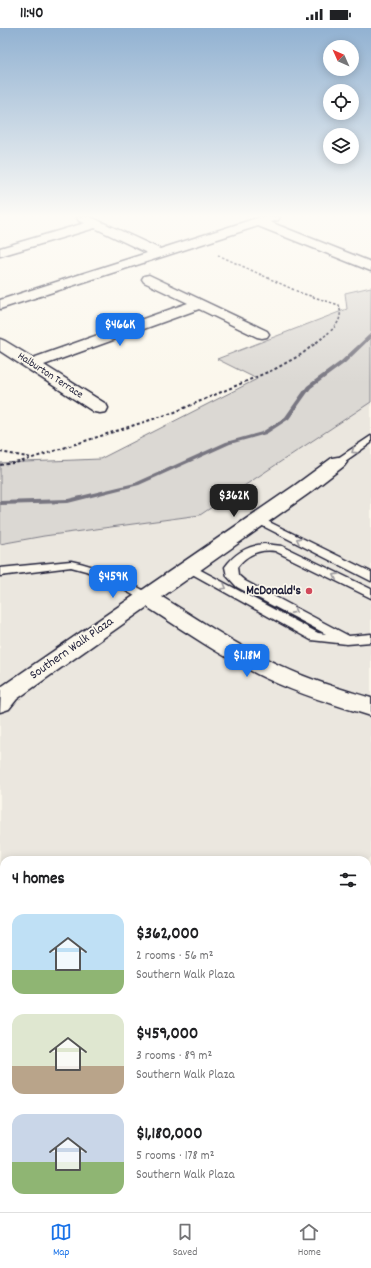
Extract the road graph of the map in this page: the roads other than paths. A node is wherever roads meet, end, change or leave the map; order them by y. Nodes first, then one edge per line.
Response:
1 (103, 272) edge
2 (149, 279) dead end
3 (199, 304) junction
4 (0, 306) edge
5 (262, 334) dead end
6 (0, 344) edge
7 (32, 364) junction
8 (100, 408) dead end
9 (371, 439) edge
10 (338, 462) joint
11 (258, 520) junction
12 (189, 568) junction
13 (0, 572) edge
14 (371, 576) edge
15 (371, 594) edge
16 (146, 597) junction
17 (371, 638) edge
18 (347, 640) junction
19 (0, 703) edge
20 (371, 708) edge

1 - 4 street
2 - 3 street
3 - 5 street
3 - 7 street
6 - 7 street, Halburton Terrace
7 - 8 street, Halburton Terrace
9 -> 10 lane
10 - 11 street, Southern Walk Plaza
11 - 12 street, Southern Walk Plaza
14 -> 11 lane
12 - 16 street, Southern Walk Plaza
12 -> 18 lane
13 - 16 lane
15 -> 18 lane
16 - 19 street, Southern Walk Plaza
16 - 20 street
17 - 18 lane

